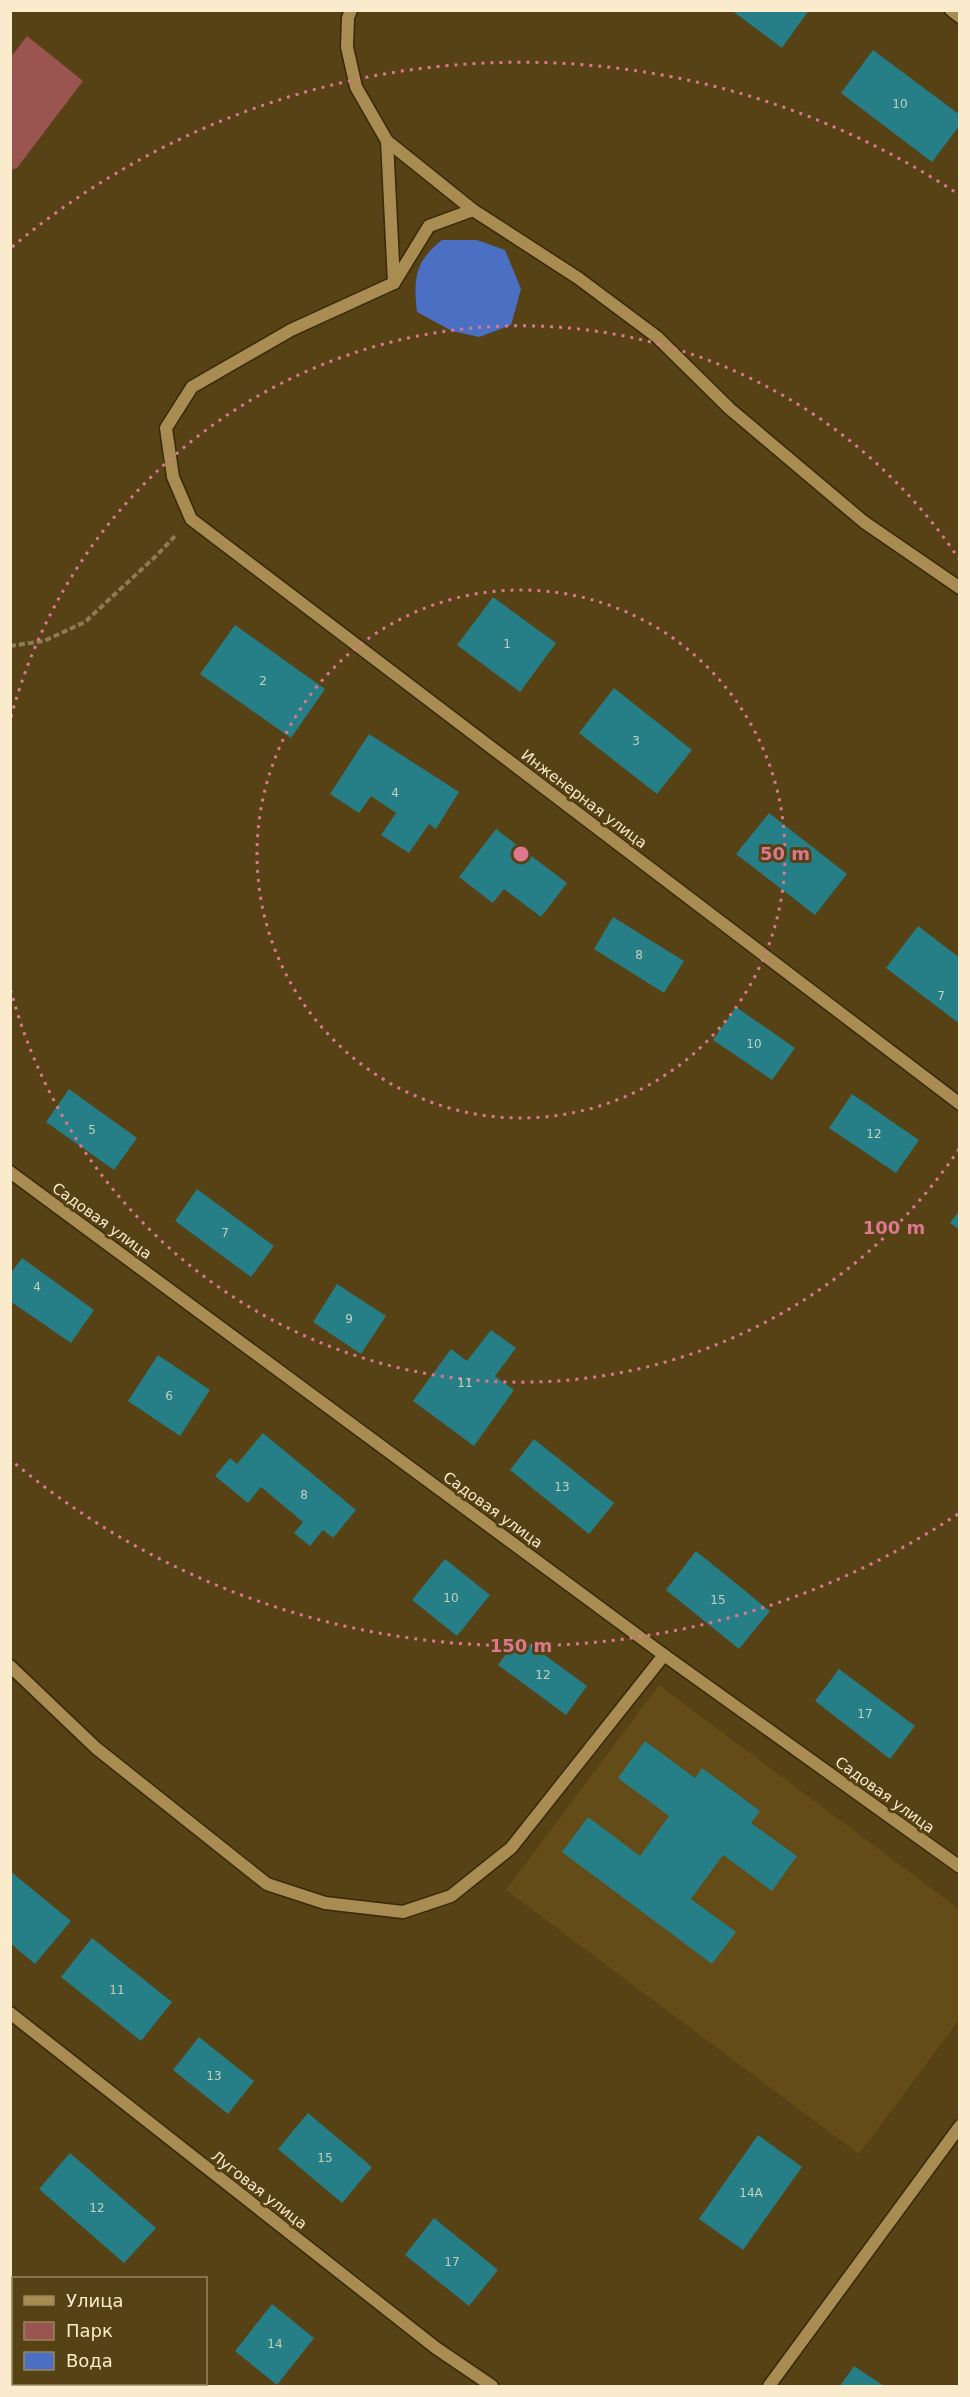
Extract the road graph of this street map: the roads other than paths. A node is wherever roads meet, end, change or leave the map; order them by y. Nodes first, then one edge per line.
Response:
1 (351, 10) edge
2 (951, 10) edge
3 (960, 17) edge
4 (387, 141) junction
5 (473, 210) junction
6 (394, 283) junction
7 (960, 588) edge
8 (960, 1104) edge
9 (10, 1173) edge
10 (664, 1655) junction
11 (10, 1666) edge
12 (960, 1867) edge
13 (10, 2013) edge
14 (960, 2126) edge
15 (492, 2386) edge
16 (769, 2386) edge

1 - 4 street
2 - 3 street
4 - 5 street
4 - 6 street
5 - 6 street
5 - 7 street
6 - 8 street, Инженерная улица
9 - 10 street, Садовая улица
10 - 11 street
10 - 12 street, Садовая улица
13 - 15 street, Луговая улица
14 - 16 street

